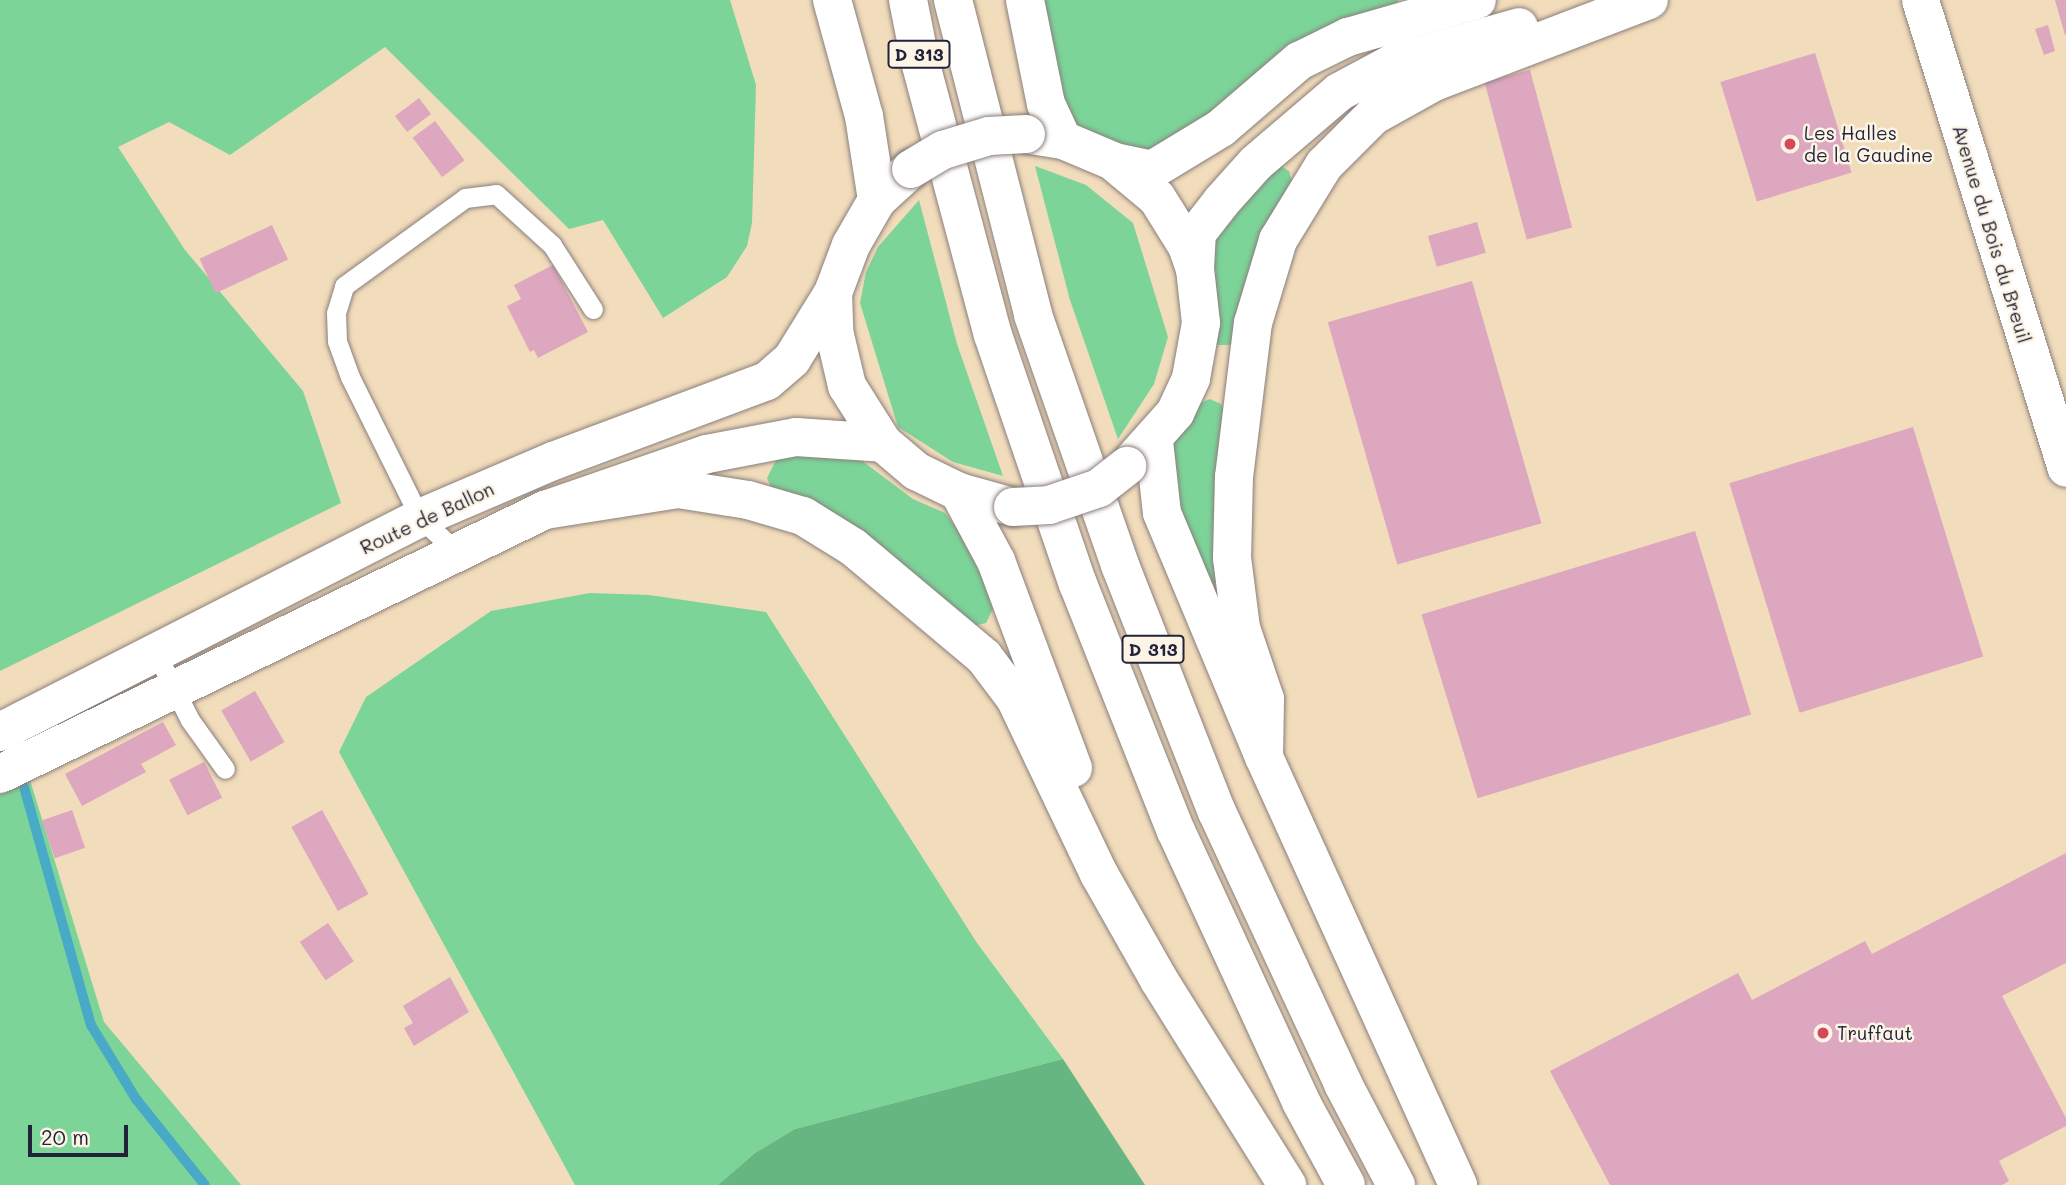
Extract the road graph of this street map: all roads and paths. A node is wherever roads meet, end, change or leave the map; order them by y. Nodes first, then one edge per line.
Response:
1 (832, 0) edge
2 (908, 0) edge
3 (953, 0) edge
4 (1025, 0) edge
5 (1477, 0) edge
6 (1626, 0) edge
7 (1649, 0) edge
8 (1920, 0) edge
9 (1063, 140) junction
10 (1115, 162) junction
11 (877, 200) junction
12 (1195, 269) junction
13 (833, 293) junction
14 (593, 309) dead end
15 (883, 443) junction
16 (1140, 454) junction
17 (2066, 468) edge
18 (959, 492) junction
19 (545, 510) junction
20 (420, 518) junction
21 (456, 551) junction
22 (156, 653) junction
23 (173, 688) junction
24 (0, 732) edge
25 (1264, 757) junction
26 (225, 769) dead end
27 (0, 774) edge
28 (1130, 924) junction
29 (1287, 1185) edge
30 (1346, 1185) edge
31 (1396, 1185) edge
32 (1458, 1185) edge

1 - 11 main road
2 - 30 main road, D 313
3 - 31 main road, D 313
4 - 9 main road
5 - 10 main road
6 - 12 main road
7 - 25 main road
8 - 17 street, Avenue du Bois du Breuil
9 - 10 main road
9 - 11 main road, bridge
10 - 12 main road
11 - 13 main road
12 - 16 main road
13 - 15 main road
13 - 20 main road, Route de Ballon
14 - 20 lane
15 - 18 main road
15 - 19 main road
16 - 18 main road, bridge
16 - 25 main road
18 - 28 main road
19 - 21 main road
19 - 28 main road
20 - 21 lane
20 - 22 main road, Route de Ballon
21 - 23 main road
22 - 23 lane
22 - 24 main road, Route de Ballon
23 - 26 lane
23 - 27 main road
25 - 32 main road
28 - 29 main road

